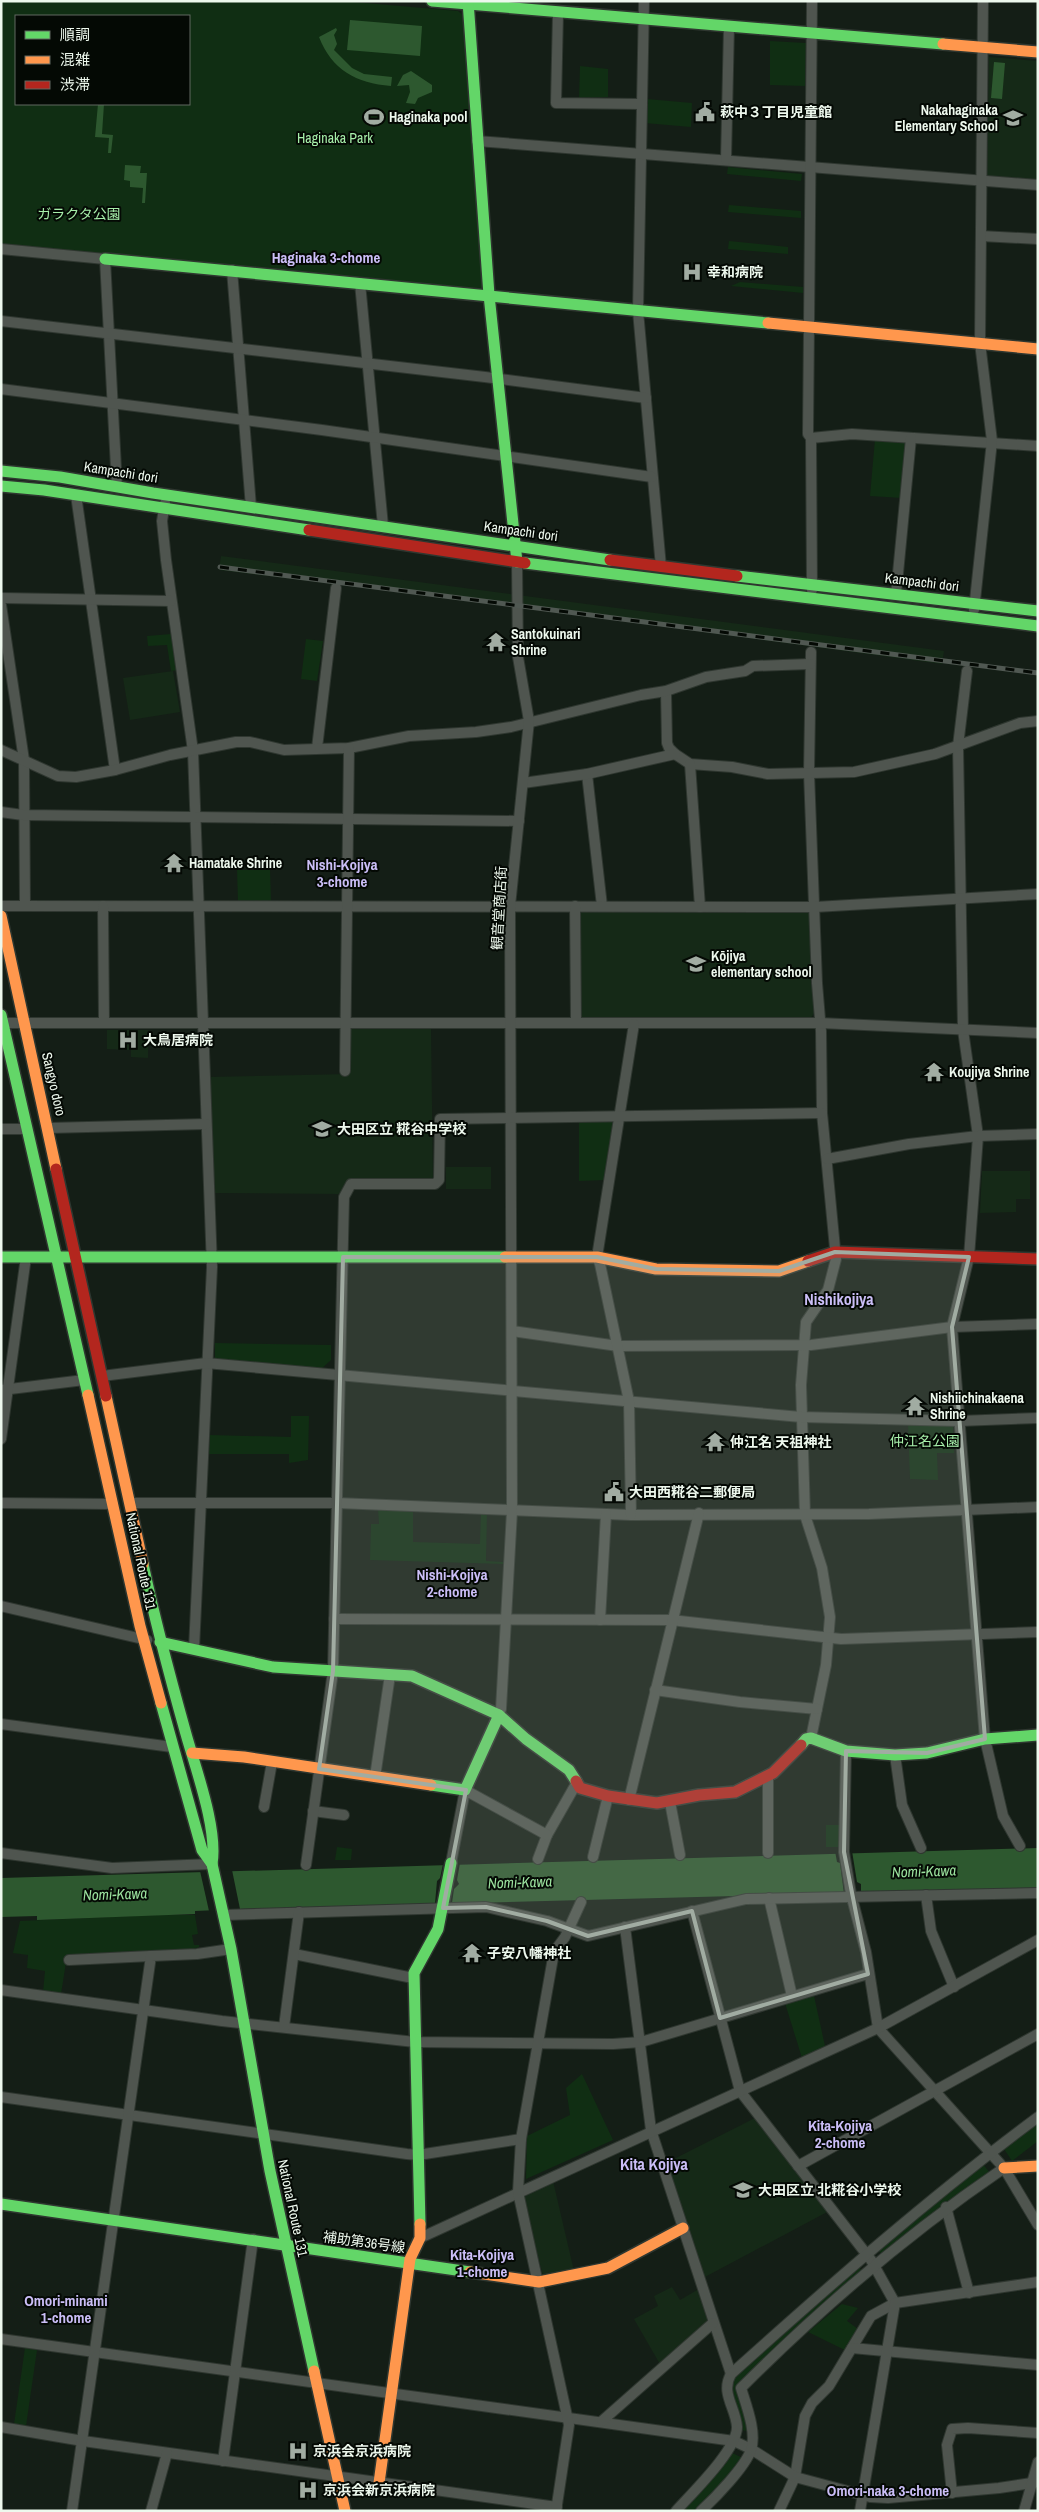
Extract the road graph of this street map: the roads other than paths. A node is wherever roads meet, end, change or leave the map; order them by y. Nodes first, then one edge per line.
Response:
1 (432, 1) edge
2 (644, 1) edge
3 (812, 1) edge
4 (983, 1) edge
5 (468, 3) edge
6 (558, 13) junction
7 (643, 19) junction
8 (729, 26) junction
9 (812, 33) junction
10 (982, 47) junction
11 (1038, 52) edge
12 (642, 104) junction
13 (477, 141) junction
14 (641, 154) junction
15 (726, 160) junction
16 (811, 166) junction
17 (982, 180) junction
18 (1038, 185) edge
19 (981, 236) junction
20 (1038, 239) edge
21 (1, 249) edge
22 (106, 259) junction
23 (232, 270) junction
24 (360, 283) junction
25 (489, 294) junction
26 (638, 311) junction
27 (1, 321) edge
28 (809, 327) junction
29 (110, 333) junction
30 (980, 343) junction
31 (1038, 348) edge
32 (238, 350) junction
33 (366, 363) junction
34 (498, 378) junction
35 (1, 389) edge
36 (646, 398) junction
37 (114, 403) junction
38 (244, 421) junction
39 (374, 438) junction
40 (811, 438) junction
41 (911, 438) junction
42 (992, 442) junction
43 (1038, 446) edge
44 (506, 456) junction
45 (1, 471) edge
46 (652, 477) junction
47 (1, 486) edge
48 (117, 487) junction
49 (76, 495) junction
50 (166, 495) junction
51 (251, 507) junction
52 (164, 510) junction
53 (383, 526) junction
54 (516, 546) junction
55 (517, 562) junction
56 (661, 567) junction
57 (812, 584) junction
58 (336, 588) dead end
59 (896, 594) junction
60 (1, 598) edge
61 (91, 600) junction
62 (172, 601) junction
63 (812, 601) junction
64 (974, 603) junction
65 (1, 605) edge
66 (1038, 611) edge
67 (973, 618) junction
68 (1038, 626) edge
69 (811, 652) dead end
70 (810, 664) junction
71 (967, 671) dead end
72 (666, 691) junction
73 (1038, 721) edge
74 (529, 722) junction
75 (958, 746) junction
76 (317, 748) junction
77 (349, 748) junction
78 (1, 750) edge
79 (193, 751) junction
80 (674, 754) junction
81 (24, 760) junction
82 (690, 764) junction
83 (115, 770) junction
84 (809, 773) junction
85 (587, 774) junction
86 (523, 782) junction
87 (1, 812) edge
88 (24, 815) junction
89 (196, 816) junction
90 (347, 818) junction
91 (519, 821) junction
92 (1038, 894) edge
93 (962, 899) junction
94 (1, 906) edge
95 (25, 906) junction
96 (103, 906) junction
97 (199, 906) junction
98 (346, 906) junction
99 (510, 906) junction
100 (575, 906) junction
101 (602, 906) junction
102 (814, 906) junction
103 (700, 907) junction
104 (1, 916) edge
105 (2, 1020) edge
106 (25, 1022) junction
107 (104, 1022) junction
108 (203, 1022) junction
109 (345, 1022) junction
110 (510, 1023) junction
111 (576, 1023) junction
112 (820, 1023) junction
113 (634, 1024) junction
114 (963, 1030) junction
115 (1038, 1033) edge
116 (345, 1071) dead end
117 (822, 1113) junction
118 (618, 1117) junction
119 (511, 1118) junction
120 (206, 1124) junction
121 (48, 1128) junction
122 (1, 1129) edge
123 (27, 1129) junction
124 (1038, 1134) edge
125 (978, 1136) junction
126 (827, 1159) junction
127 (835, 1252) junction
128 (343, 1256) junction
129 (1, 1257) edge
130 (26, 1257) junction
131 (211, 1257) junction
132 (512, 1257) junction
133 (597, 1257) junction
134 (969, 1257) junction
135 (56, 1258) junction
136 (78, 1258) junction
137 (1038, 1259) edge
138 (1038, 1324) edge
139 (952, 1327) junction
140 (512, 1331) junction
141 (804, 1345) junction
142 (618, 1346) junction
143 (206, 1363) junction
144 (102, 1376) junction
145 (341, 1376) junction
146 (84, 1380) junction
147 (5, 1390) edge
148 (512, 1390) junction
149 (629, 1401) junction
150 (800, 1417) junction
151 (1038, 1418) edge
152 (959, 1421) junction
153 (1, 1439) edge
154 (200, 1502) junction
155 (1, 1503) edge
156 (130, 1503) junction
157 (337, 1503) junction
158 (113, 1504) junction
159 (1038, 1507) edge
160 (967, 1510) junction
161 (512, 1511) junction
162 (699, 1513) junction
163 (606, 1514) junction
164 (631, 1515) junction
165 (805, 1515) junction
166 (1, 1606) edge
167 (334, 1618) junction
168 (505, 1620) junction
169 (600, 1620) junction
170 (671, 1620) junction
171 (1038, 1632) edge
172 (976, 1633) junction
173 (828, 1639) junction
174 (144, 1640) junction
175 (160, 1642) junction
176 (194, 1649) junction
177 (333, 1671) junction
178 (390, 1675) junction
179 (655, 1690) junction
180 (817, 1709) junction
181 (499, 1715) junction
182 (1, 1724) edge
183 (1038, 1735) edge
184 (811, 1738) junction
185 (985, 1739) junction
186 (172, 1748) junction
187 (846, 1751) junction
188 (192, 1753) junction
189 (895, 1755) junction
190 (272, 1762) junction
191 (319, 1769) junction
192 (768, 1776) junction
193 (375, 1777) junction
194 (576, 1784) junction
195 (465, 1790) junction
196 (608, 1796) junction
197 (629, 1800) junction
198 (670, 1802) junction
199 (264, 1806) dead end
200 (313, 1811) junction
201 (344, 1815) dead end
202 (547, 1836) junction
203 (1020, 1846) dead end
204 (921, 1848) dead end
205 (1, 1853) edge
206 (768, 1853) dead end
207 (680, 1855) dead end
208 (593, 1857) dead end
209 (538, 1859) dead end
210 (451, 1864) joint
211 (306, 1866) dead end
212 (213, 1867) junction
213 (1038, 1892) edge
214 (851, 1895) junction
215 (926, 1895) junction
216 (769, 1898) junction
217 (581, 1902) dead end
218 (443, 1906) junction
219 (692, 1911) junction
220 (300, 1912) junction
221 (223, 1913) junction
222 (625, 1928) junction
223 (568, 1930) junction
224 (1038, 1940) edge
225 (231, 1949) junction
226 (294, 1954) junction
227 (151, 1956) junction
228 (69, 1960) dead end
229 (868, 1974) junction
230 (413, 1978) junction
231 (954, 1987) junction
232 (1, 1990) edge
233 (792, 1996) junction
234 (143, 2010) junction
235 (720, 2018) junction
236 (243, 2023) junction
237 (284, 2027) junction
238 (878, 2028) junction
239 (1038, 2034) edge
240 (415, 2042) junction
241 (641, 2042) junction
242 (538, 2044) junction
243 (740, 2091) junction
244 (935, 2091) junction
245 (1, 2097) edge
246 (129, 2114) junction
247 (1038, 2117) edge
248 (651, 2130) junction
249 (262, 2133) junction
250 (521, 2139) junction
251 (990, 2152) junction
252 (418, 2155) junction
253 (798, 2166) junction
254 (1038, 2166) edge
255 (1004, 2168) junction
256 (518, 2192) junction
257 (1, 2204) edge
258 (946, 2207) junction
259 (114, 2219) junction
260 (1038, 2225) edge
261 (683, 2228) junction
262 (420, 2238) junction
263 (253, 2239) junction
264 (286, 2245) junction
265 (866, 2253) junction
266 (410, 2263) junction
267 (875, 2266) junction
268 (539, 2282) junction
269 (1038, 2282) edge
270 (969, 2293) junction
271 (895, 2303) junction
272 (713, 2323) junction
273 (1, 2339) edge
274 (852, 2348) junction
275 (95, 2351) junction
276 (887, 2352) junction
277 (1038, 2365) edge
278 (236, 2370) junction
279 (731, 2374) junction
280 (317, 2382) junction
281 (392, 2393) junction
282 (567, 2417) junction
283 (602, 2421) junction
284 (1, 2427) edge
285 (1038, 2434) edge
286 (82, 2441) junction
287 (734, 2442) junction
288 (751, 2449) junction
289 (167, 2453) junction
290 (223, 2461) junction
291 (1038, 2462) edge
292 (338, 2477) junction
293 (795, 2477) junction
294 (379, 2482) junction
295 (1034, 2482) edge
296 (952, 2492) junction
297 (861, 2495) junction
298 (557, 2509) edge
299 (72, 2511) edge
300 (151, 2511) edge
301 (345, 2511) edge
302 (676, 2511) edge
303 (701, 2511) edge
304 (779, 2511) edge
305 (860, 2511) edge
306 (1024, 2511) edge

1 - 5 main road
2 - 7 street
3 - 9 street
4 - 10 street
5 - 6 main road
5 - 13 main road
6 - 7 main road
6 - 12 street
7 - 8 main road
7 - 12 street
8 - 9 main road
8 - 15 street
9 - 10 main road
9 - 16 street
10 - 11 main road
10 - 17 street
12 - 14 street
13 - 14 street
13 - 25 main road
14 - 15 street
14 - 26 street
15 - 16 street
16 - 17 street
16 - 28 street
17 - 18 street
17 - 19 street
19 - 20 street
19 - 30 street
21 - 22 street
22 - 23 main road
22 - 29 street
23 - 24 main road
23 - 32 street
24 - 25 main road
24 - 33 street
25 - 26 main road
25 - 34 main road
26 - 28 main road
26 - 36 street
27 - 29 street
28 - 30 main road
28 - 40 street
29 - 32 street
29 - 37 street
30 - 31 main road
30 - 42 street
32 - 33 street
32 - 38 street
33 - 34 street
33 - 39 street
34 - 36 street
34 - 44 main road
35 - 37 street
36 - 46 street
37 - 38 street
37 - 48 street
38 - 39 street
38 - 51 street
39 - 44 street
39 - 53 street
40 - 41 street
40 - 57 street
41 - 42 street
41 - 59 street
42 - 43 street
42 - 64 street
44 - 46 street
44 - 54 main road
45 - 48 main road, Kampachi dori
46 - 56 street
47 - 49 main road
48 - 50 main road, Kampachi dori
49 - 52 main road
49 - 61 street
50 - 51 main road, Kampachi dori
50 - 52 street
51 - 53 main road, Kampachi dori
52 - 55 main road
52 - 62 street
53 - 54 main road, Kampachi dori
54 - 55 main road
54 - 56 main road, Kampachi dori
55 - 63 main road
55 - 74 street, 観音堂商店街
56 - 57 main road, Kampachi dori
57 - 59 main road, Kampachi dori
57 - 63 street
58 - 76 street
59 - 64 main road, Kampachi dori
60 - 61 street
61 - 62 street
61 - 83 street
62 - 79 street
63 - 67 main road
64 - 66 main road, Kampachi dori
64 - 67 street
65 - 81 street
67 - 68 main road
69 - 70 street
70 - 72 street
70 - 84 street
71 - 75 street
72 - 74 street
72 - 80 street
73 - 75 street
74 - 77 street
74 - 86 street, 観音堂商店街
75 - 84 street
75 - 93 street
76 - 77 street
76 - 79 street
77 - 90 street
78 - 81 street
79 - 83 street
79 - 89 street
80 - 82 street
80 - 85 street
81 - 83 street
81 - 88 street
82 - 84 street
82 - 103 street
84 - 102 street
85 - 86 street
85 - 101 street
86 - 91 street, 観音堂商店街
87 - 88 street
88 - 89 street
88 - 95 street
89 - 90 street
89 - 97 street
90 - 91 street
90 - 98 street
91 - 99 street, 観音堂商店街
92 - 93 street
93 - 102 street
93 - 114 street
94 - 95 street
95 - 96 street
96 - 97 street
96 - 107 street
97 - 98 street
97 - 108 street
98 - 99 street
98 - 109 street
99 - 100 street
99 - 110 street, 観音堂商店街
100 - 101 street
100 - 111 street
101 - 103 street
102 - 103 street
102 - 112 street
104 - 106 main road, Sangyo doro
105 - 106 street
105 - 123 main road
106 - 107 street
106 - 121 main road, Sangyo doro
107 - 108 street
108 - 109 street
108 - 120 street
109 - 110 street
109 - 116 street
110 - 111 street
110 - 119 street, 観音堂商店街
111 - 113 street
112 - 113 street
112 - 114 street
112 - 117 street
113 - 118 street
114 - 115 street
114 - 125 street
117 - 118 street
117 - 126 street
118 - 119 street
118 - 133 street
119 - 128 street
119 - 132 street, 観音堂商店街
120 - 121 street
120 - 131 street
121 - 136 main road, Sangyo doro
122 - 123 street
123 - 135 main road
124 - 125 street
125 - 126 street
125 - 134 street
126 - 127 street
127 - 133 main road
127 - 134 main road
127 - 141 street
128 - 131 main road
128 - 132 main road
128 - 145 street
129 - 130 main road
130 - 135 main road
130 - 147 street
131 - 136 main road
131 - 143 street
132 - 133 main road
132 - 140 street, 観音堂商店街
133 - 142 street
134 - 137 main road
134 - 139 street
135 - 136 main road
135 - 146 main road, National Route 131
136 - 144 main road, National Route 131
138 - 139 street
139 - 141 street
139 - 152 street
140 - 142 street
140 - 148 street, 観音堂商店街
141 - 142 street
141 - 150 street
142 - 149 street
143 - 144 street
143 - 145 street
143 - 154 street
144 - 156 main road, National Route 131
145 - 148 street
145 - 157 street
146 - 147 street
146 - 158 main road, National Route 131
147 - 153 street
148 - 149 street
148 - 161 street, 観音堂商店街
149 - 150 street
149 - 164 street
150 - 152 street
150 - 165 street
151 - 152 street
152 - 160 street
154 - 156 street
154 - 157 street
154 - 176 street
155 - 158 street
156 - 175 main road, National Route 131
157 - 161 street
157 - 167 street
158 - 174 main road, National Route 131
159 - 160 street
160 - 165 street
160 - 172 street
161 - 163 street
161 - 168 street, 観音堂商店街
162 - 164 street
162 - 165 street
162 - 170 street
163 - 164 street
163 - 169 street
165 - 173 street
166 - 174 street
167 - 168 street
167 - 177 street
168 - 169 street
168 - 181 street, 観音堂商店街
169 - 170 street
170 - 173 street
170 - 179 street
171 - 172 street
172 - 173 street
172 - 185 street
173 - 180 street
174 - 175 street
174 - 186 main road, National Route 131
175 - 176 main road
175 - 188 main road, National Route 131
176 - 177 main road
177 - 178 main road
177 - 191 street
178 - 181 main road
178 - 193 street
179 - 180 street
179 - 197 street
180 - 184 street
181 - 194 main road
181 - 195 main road
182 - 186 street
183 - 185 main road
184 - 187 main road
184 - 192 main road
185 - 189 main road
185 - 203 street
186 - 212 main road, National Route 131
187 - 189 main road
187 - 214 street
188 - 190 main road
188 - 212 main road, National Route 131
189 - 204 street
190 - 191 main road
190 - 199 street
191 - 193 main road
191 - 200 street
192 - 198 main road
192 - 206 street
193 - 195 main road
194 - 196 main road
194 - 202 street
195 - 202 street
195 - 210 street
196 - 197 main road
196 - 208 street
197 - 198 main road
198 - 207 street
200 - 201 street
200 - 211 street
202 - 209 street
205 - 212 street
210 - 218 main road
212 - 221 main road, National Route 131
213 - 215 street
214 - 215 street
214 - 216 street
214 - 229 street
215 - 231 street
216 - 219 street
216 - 233 street
217 - 223 street
218 - 220 street
218 - 223 street
218 - 230 main road
219 - 222 street
219 - 235 street
220 - 221 street
220 - 226 street
221 - 225 main road, National Route 131
222 - 223 street
222 - 241 street
223 - 242 street
224 - 231 street
225 - 227 street
225 - 236 main road, National Route 131
226 - 230 street
226 - 237 street
227 - 228 street
227 - 234 street
229 - 233 street
229 - 238 street
230 - 240 main road
231 - 238 street
232 - 234 street
233 - 235 street
234 - 236 street
234 - 246 street
235 - 241 street
235 - 243 street
236 - 237 street
236 - 249 main road, National Route 131
237 - 240 street
238 - 243 street
238 - 244 street
239 - 244 street
240 - 242 street
240 - 252 main road
241 - 242 street
241 - 248 street
242 - 250 street
243 - 248 street
243 - 253 street
244 - 251 street
244 - 253 street
245 - 246 street
246 - 249 street
246 - 259 street
247 - 251 street
248 - 256 street
248 - 261 street
249 - 252 street
249 - 264 main road, National Route 131
250 - 252 street
250 - 256 street
251 - 255 street
251 - 265 street
252 - 262 main road
253 - 265 street
254 - 255 main road
255 - 258 street
255 - 260 street
256 - 262 street
256 - 268 street
257 - 259 main road, 補助第36号線
258 - 267 street
258 - 270 street
259 - 263 main road, 補助第36号線
259 - 275 street
261 - 268 main road, 補助第36号線
261 - 272 street
262 - 266 main road
263 - 264 main road, 補助第36号線
263 - 278 street
264 - 266 main road, 補助第36号線
264 - 280 main road, National Route 131
265 - 267 street
265 - 279 street
266 - 268 main road, 補助第36号線
266 - 281 main road
267 - 271 street
267 - 288 street
268 - 282 street
269 - 270 street
270 - 271 street
271 - 274 street
271 - 276 street
272 - 279 street
272 - 283 street
273 - 275 street
274 - 276 street
274 - 293 street
275 - 278 street
275 - 286 street
276 - 277 street
276 - 297 street
278 - 280 street
278 - 290 street
279 - 287 street
280 - 281 street
280 - 292 main road, National Route 131
281 - 282 street
281 - 294 main road
282 - 283 street
282 - 298 street
283 - 287 street
284 - 286 street
285 - 296 street
286 - 289 street
286 - 299 street
287 - 288 street
287 - 302 street
288 - 293 street
288 - 303 street
289 - 290 street
289 - 300 street
290 - 292 street
291 - 295 street
292 - 294 street
292 - 301 main road, National Route 131
293 - 297 street
293 - 304 street
294 - 298 street
295 - 296 street
295 - 306 street
296 - 297 street
297 - 305 street

